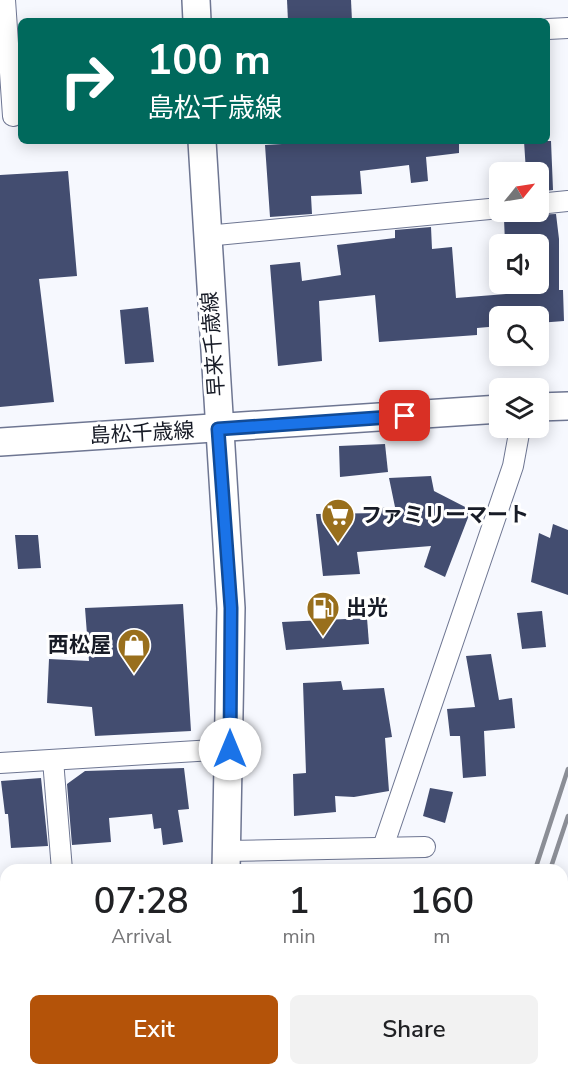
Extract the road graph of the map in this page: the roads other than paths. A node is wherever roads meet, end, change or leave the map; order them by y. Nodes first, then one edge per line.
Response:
1 (5, 0) edge
2 (196, 0) edge
3 (197, 18) edge
4 (568, 28) edge
5 (550, 29) edge
6 (11, 116) edge
7 (202, 144) edge
8 (568, 201) edge
9 (549, 203) edge
10 (489, 209) edge
11 (206, 236) junction
12 (568, 406) edge
13 (549, 407) edge
14 (489, 411) edge
15 (218, 429) junction
16 (518, 438) edge
17 (0, 442) edge
18 (230, 749) junction
19 (52, 760) junction
20 (0, 763) edge
21 (384, 847) junction
22 (425, 847) dead end
23 (226, 860) edge
24 (61, 864) edge

1 - 6 street
2 - 3 main road
4 - 5 street
7 - 11 main road, 早来千歳線
8 - 9 street
10 - 11 street
11 - 15 main road, 早来千歳線
12 - 13 main road
14 - 15 main road, 島松千歳線
15 - 17 main road, 島松千歳線
15 - 18 main road, 早来千歳線
16 - 21 street
18 - 19 street
18 - 23 main road, 早来千歳線
19 - 20 street
19 - 24 street
21 - 22 street
21 - 23 street

